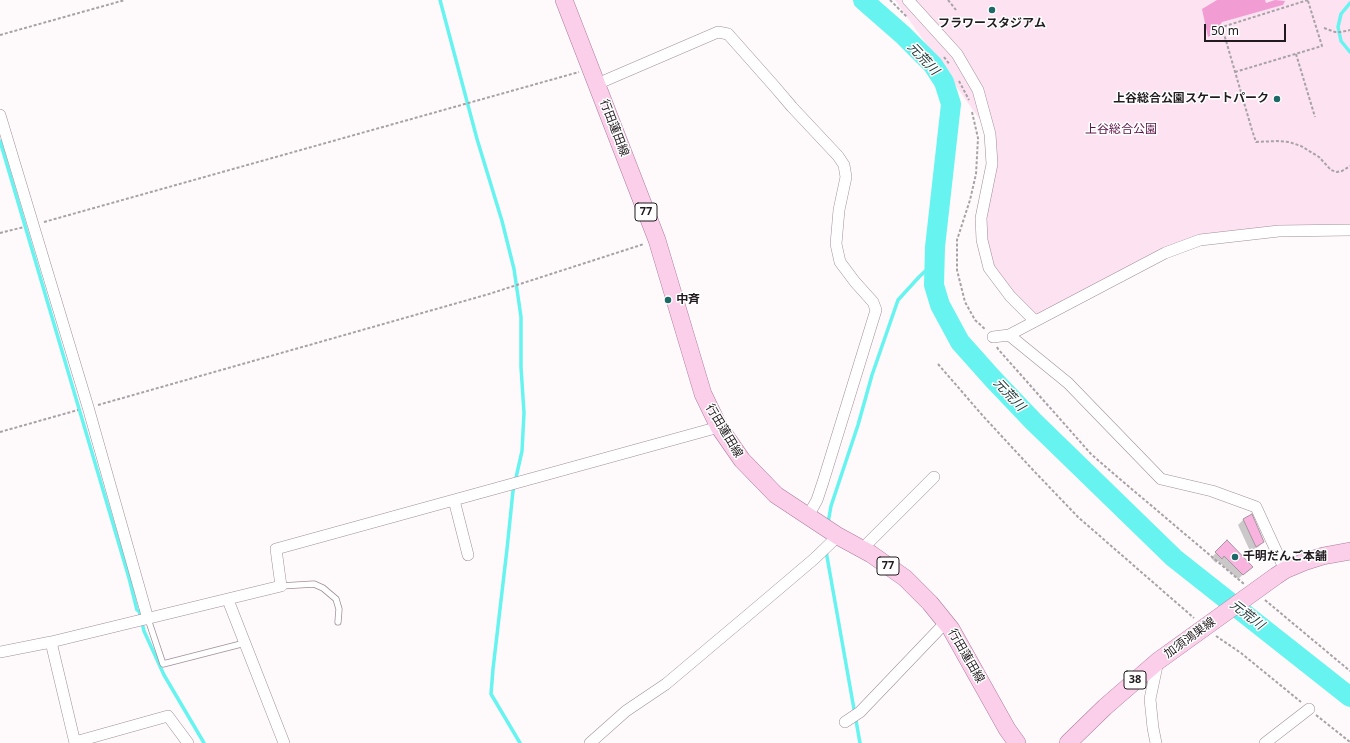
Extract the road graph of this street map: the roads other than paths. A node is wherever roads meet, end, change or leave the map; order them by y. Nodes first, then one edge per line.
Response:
1 (564, 0) edge
2 (908, 0) edge
3 (593, 77) junction
4 (0, 115) edge
5 (1350, 230) edge
6 (1034, 320) junction
7 (1009, 335) junction
8 (993, 337) road end
9 (719, 427) junction
10 (934, 476) dead end
11 (454, 500) junction
12 (808, 516) junction
13 (838, 536) junction
14 (862, 549) junction
15 (1350, 551) edge
16 (468, 555) dead end
17 (1285, 570) junction
18 (281, 586) junction
19 (228, 600) junction
20 (148, 619) junction
21 (338, 622) dead end
22 (946, 622) junction
23 (51, 642) junction
24 (245, 643) junction
25 (0, 652) edge
26 (1158, 662) junction
27 (1309, 709) road end
28 (845, 722) dead end
29 (75, 742) edge
30 (188, 743) edge
31 (284, 743) edge
32 (590, 743) edge
33 (1017, 743) edge
34 (1068, 743) edge
35 (1156, 743) edge
36 (1265, 743) edge

1 - 3 main road, 行田蓮田線 / 77
2 - 6 street
3 - 9 main road, 行田蓮田線 / 77
3 - 12 street
4 - 20 street
5 - 6 street
6 - 7 street
7 - 8 street
7 - 17 street
9 - 11 street
9 - 12 main road, 行田蓮田線 / 77
10 - 14 street
11 - 16 street
11 - 18 street
12 - 13 main road, 行田蓮田線 / 77
13 - 14 main road, 行田蓮田線 / 77
13 - 32 street
14 - 22 main road, 行田蓮田線 / 77
15 - 17 main road, 加須鴻巣線 / 38
17 - 26 main road, 加須鴻巣線 / 38
18 - 19 street
18 - 21 lane
19 - 20 street
19 - 24 street
20 - 23 street
20 - 24 lane
22 - 28 street
22 - 33 main road, 行田蓮田線 / 77
23 - 25 street
23 - 29 street
24 - 31 street
26 - 34 main road, 加須鴻巣線 / 38
26 - 35 street
27 - 36 street
29 - 30 street

